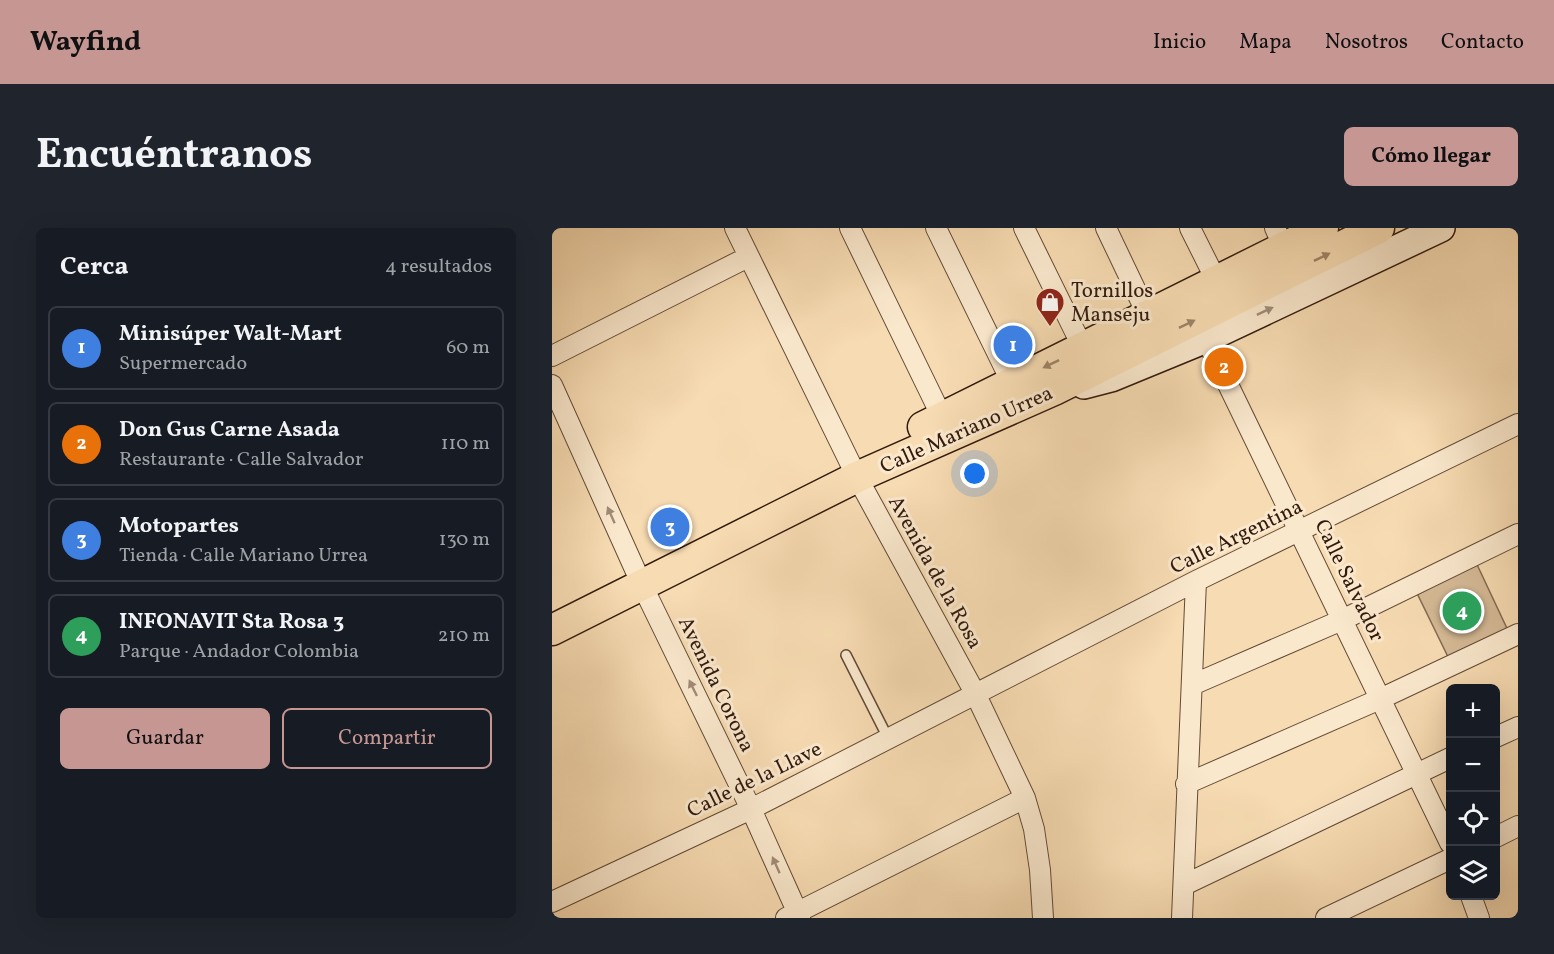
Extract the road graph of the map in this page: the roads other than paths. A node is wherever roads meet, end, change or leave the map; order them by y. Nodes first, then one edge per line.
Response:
1 (735, 228) edge
2 (850, 228) edge
3 (936, 228) edge
4 (1024, 228) edge
5 (1106, 228) edge
6 (1190, 228) edge
7 (1323, 228) edge
8 (1379, 228) edge
9 (1441, 228) edge
10 (1280, 238) edge
11 (748, 257) junction
12 (1217, 282) junction
13 (1148, 316) junction
14 (1206, 339) junction
15 (1083, 348) junction
16 (552, 356) edge
17 (1012, 383) junction
18 (552, 385) edge
19 (1053, 390) junction
20 (942, 417) junction
21 (1518, 424) edge
22 (854, 470) junction
23 (1300, 532) junction
24 (1518, 534) edge
25 (639, 577) junction
26 (1196, 581) junction
27 (552, 610) edge
28 (1342, 620) junction
29 (552, 630) edge
30 (1518, 634) edge
31 (846, 656) dead end
32 (1192, 685) junction
33 (975, 693) junction
34 (1380, 699) junction
35 (1518, 727) edge
36 (1500, 735) edge
37 (888, 738) junction
38 (1446, 760) edge
39 (1417, 774) junction
40 (1186, 784) junction
41 (1025, 798) junction
42 (751, 809) junction
43 (1518, 826) edge
44 (1446, 835) edge
45 (1500, 835) edge
46 (1446, 860) edge
47 (1184, 885) junction
48 (1472, 900) edge
49 (552, 902) edge
50 (794, 916) edge
51 (1043, 918) edge
52 (1182, 918) edge
53 (1326, 918) edge
54 (1479, 918) edge

1 - 11 street, Avenida de la Rosa
2 - 20 street
3 - 17 street
4 - 15 street
5 - 13 street
6 - 12 street
7 - 10 main road, Calle Mariano Urrea
19 -> 8 main road, Calle Mariano Urrea
14 -> 9 street
10 - 12 main road, Calle Mariano Urrea
11 - 16 street
11 - 22 street, Avenida de la Rosa
12 - 13 main road, Calle Mariano Urrea
13 - 15 main road, Calle Mariano Urrea
14 - 19 street
14 - 23 street, Calle Salvador
15 -> 17 main road, Calle Mariano Urrea
17 - 20 main road, Calle Mariano Urrea
25 -> 18 street, Avenida Corona
19 - 22 main road, Calle Mariano Urrea
20 - 22 main road, Calle Mariano Urrea
21 - 23 street, Calle Argentina
22 - 25 main road, Calle Mariano Urrea
22 - 33 street, Avenida de la Rosa
23 - 26 street, Calle Argentina
23 - 28 street, Calle Salvador
24 - 28 street
25 - 27 main road, Calle Mariano Urrea
25 - 29 main road, Calle Mariano Urrea
42 -> 25 street, Avenida Corona
26 - 32 street
26 - 33 street, Calle Argentina
28 - 32 street
28 - 34 street, Calle Salvador
30 - 34 street
31 - 37 lane
32 - 40 street
33 - 37 street, Calle de la Llave
33 - 41 street, Avenida de la Rosa
34 - 39 street, Calle Salvador
34 - 40 street
35 - 36 street
37 - 42 street, Calle de la Llave
38 - 39 street
39 - 44 street, Calle Salvador
39 - 47 street
40 - 47 street
41 - 50 street
41 - 51 street, Avenida de la Rosa
42 - 49 street, Calle de la Llave
50 -> 42 street, Avenida Corona
43 - 45 street
46 - 53 street
47 - 52 street
48 - 54 street

